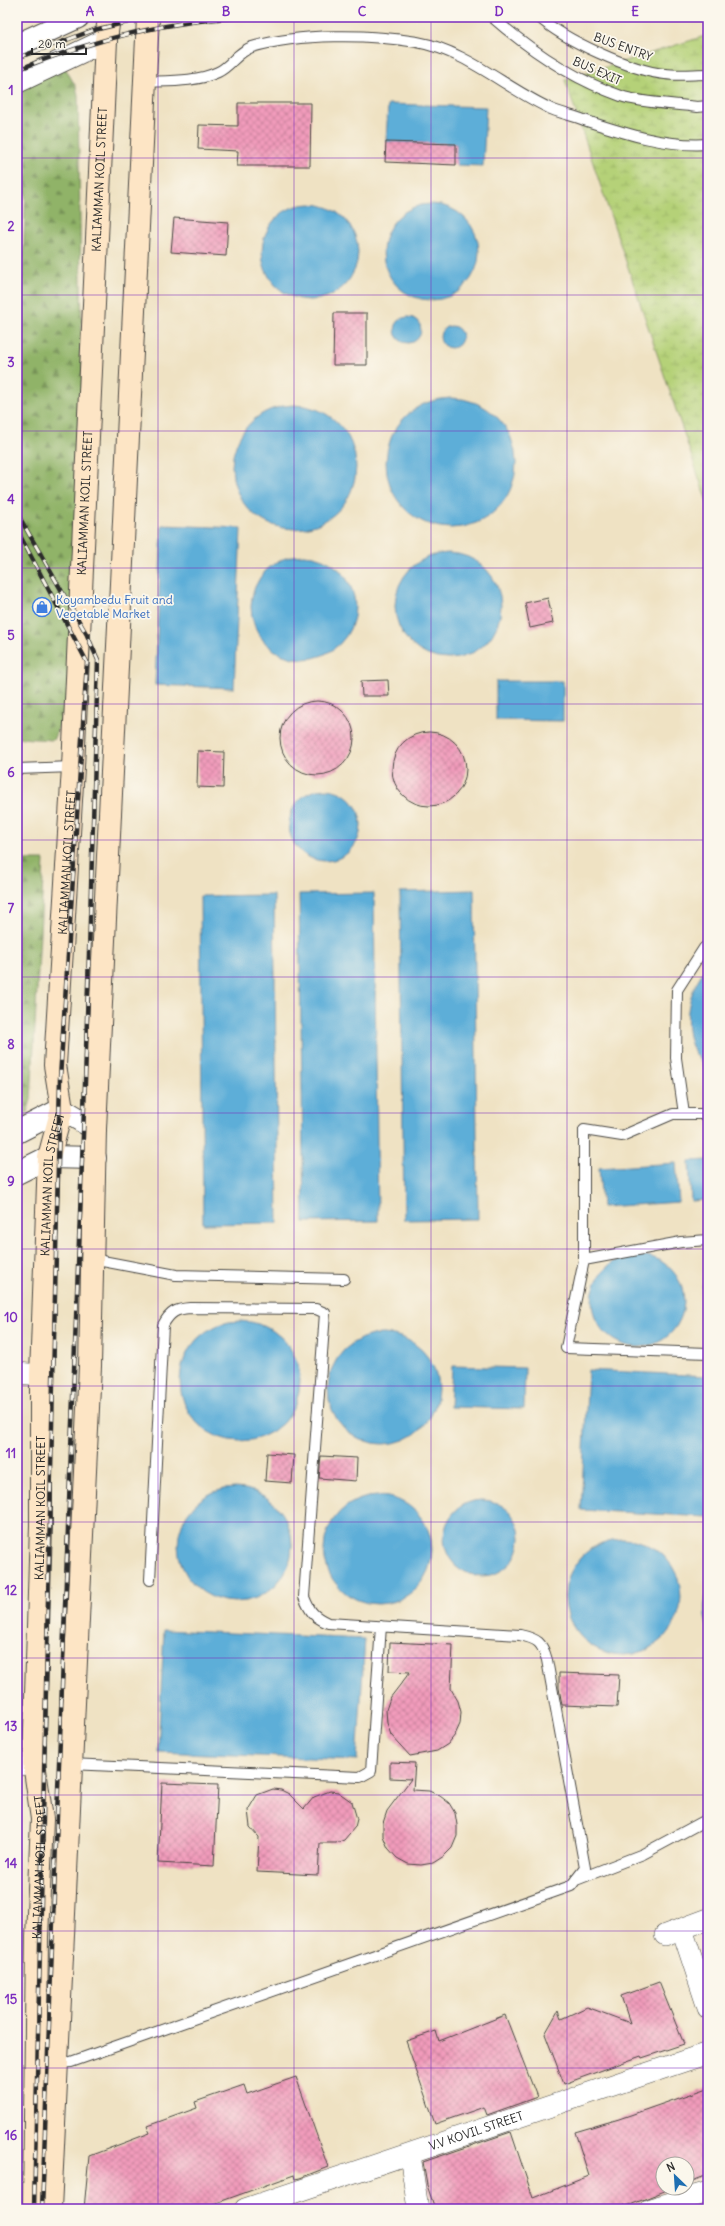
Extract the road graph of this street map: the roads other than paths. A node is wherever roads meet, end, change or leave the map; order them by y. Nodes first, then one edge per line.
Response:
1 (78, 17) edge
2 (109, 17) edge
3 (148, 17) edge
4 (492, 17) edge
5 (539, 17) edge
6 (106, 40) junction
7 (17, 45) edge
8 (708, 74) edge
9 (17, 82) edge
10 (146, 82) junction
11 (708, 106) edge
12 (708, 144) edge
13 (73, 767) junction
14 (17, 770) edge
15 (708, 944) edge
16 (62, 1109) junction
17 (684, 1114) junction
18 (708, 1114) edge
19 (95, 1129) junction
20 (17, 1132) edge
21 (49, 1157) junction
22 (95, 1158) junction
23 (17, 1173) edge
24 (708, 1240) edge
25 (92, 1259) junction
26 (584, 1260) junction
27 (344, 1279) dead end
28 (708, 1353) edge
29 (17, 1373) edge
30 (42, 1375) junction
31 (150, 1580) dead end
32 (381, 1626) junction
33 (26, 1764) edge
34 (70, 1764) junction
35 (708, 1819) edge
36 (576, 1880) junction
37 (708, 1919) edge
38 (708, 2008) edge
39 (708, 2053) edge
40 (58, 2063) junction
41 (410, 2155) junction
42 (708, 2192) edge
43 (35, 2207) edge
44 (245, 2209) edge
45 (418, 2209) edge
46 (650, 2209) edge

1 - 7 street
2 - 6 main road, KALIAMMAN KOIL STREET
3 - 10 main road, KALIAMMAN KOIL STREET
4 - 11 lane, BUS EXIT
5 - 8 lane, BUS ENTRY
6 - 9 street
6 - 13 main road, KALIAMMAN KOIL STREET
10 - 12 lane
10 - 19 main road, KALIAMMAN KOIL STREET
13 - 14 lane
13 - 16 main road, KALIAMMAN KOIL STREET
15 - 17 lane
16 - 19 street
16 - 20 street
16 - 21 main road, KALIAMMAN KOIL STREET
17 - 18 lane
17 - 26 lane
19 - 22 main road, KALIAMMAN KOIL STREET
21 - 22 street
21 - 23 street
21 - 30 main road, KALIAMMAN KOIL STREET
22 - 25 main road, KALIAMMAN KOIL STREET
24 - 26 lane
25 - 27 lane
25 - 34 main road, KALIAMMAN KOIL STREET
26 - 28 lane
29 - 30 street
30 - 33 main road, KALIAMMAN KOIL STREET
31 - 32 lane
32 - 34 lane
32 - 36 lane
33 - 43 main road, KALIAMMAN KOIL STREET
34 - 40 main road, KALIAMMAN KOIL STREET
35 - 36 lane
36 - 40 lane
37 - 38 street
39 - 41 street, V.V KOVIL STREET
40 - 43 main road, KALIAMMAN KOIL STREET
41 - 44 street, V.V KOVIL STREET
41 - 45 street
42 - 46 street

